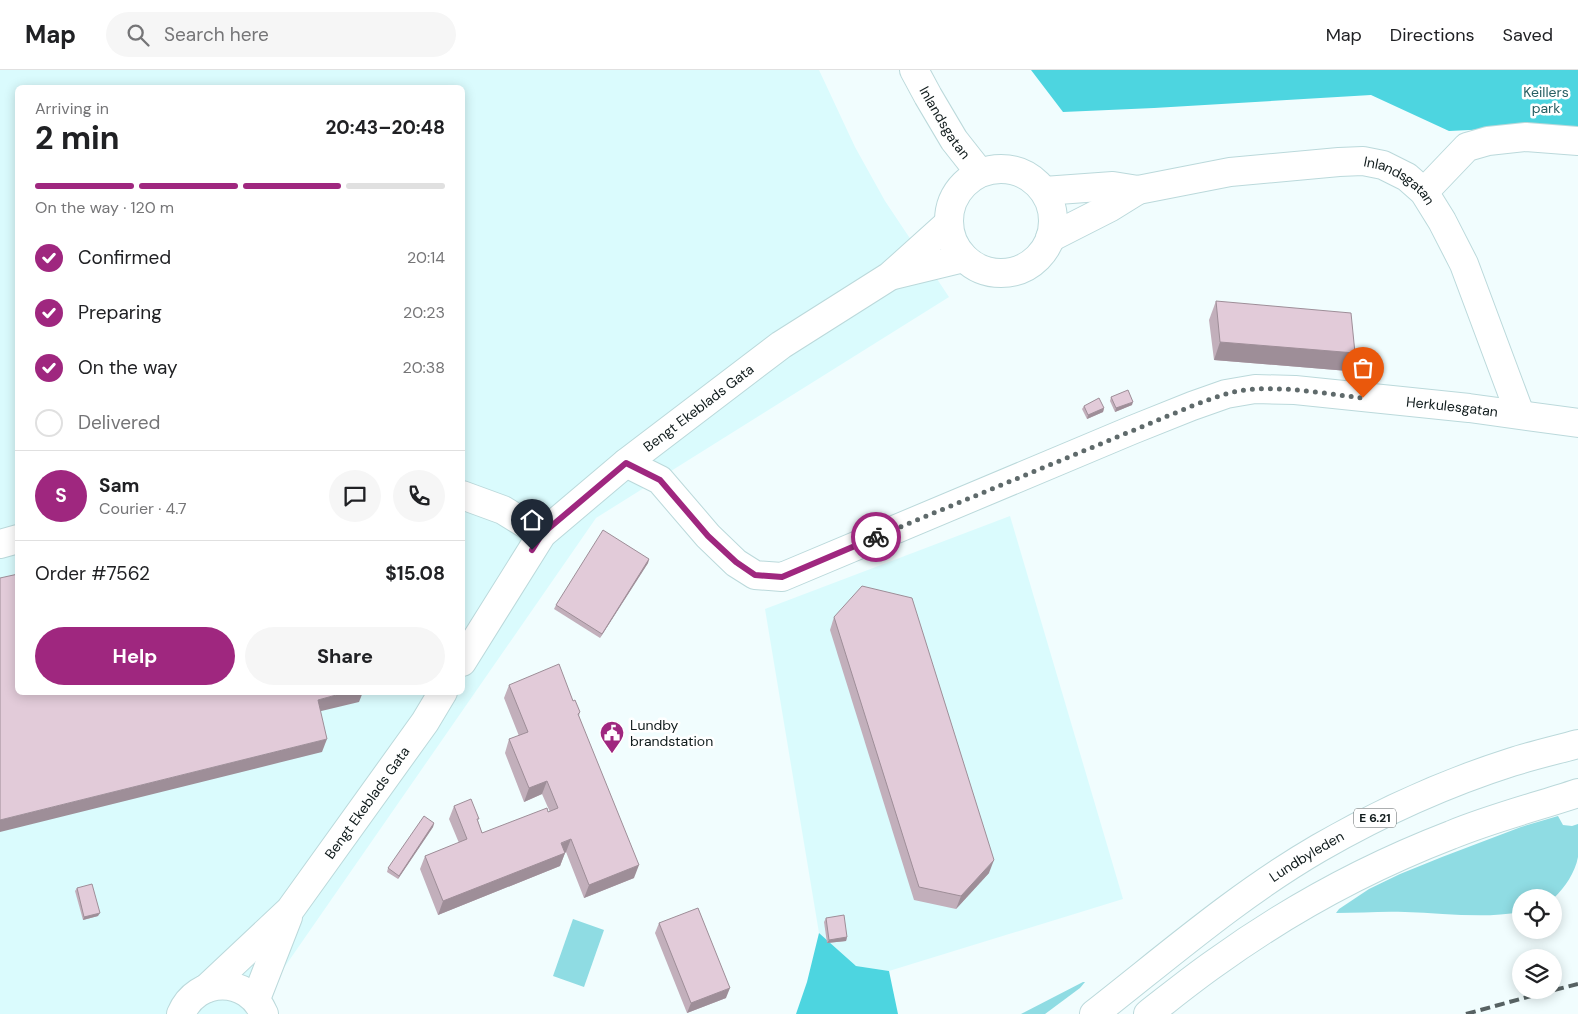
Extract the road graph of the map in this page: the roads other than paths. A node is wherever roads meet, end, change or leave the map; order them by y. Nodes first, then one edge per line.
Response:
1 (914, 70) edge
2 (1578, 141) edge
3 (980, 173) junction
4 (1138, 190) junction
5 (1044, 191) junction
6 (1424, 192) junction
7 (949, 223) junction
8 (1050, 238) junction
9 (964, 258) junction
10 (890, 276) junction
11 (1520, 414) junction
12 (1578, 423) edge
13 (626, 463) junction
14 (465, 496) edge
15 (542, 534) junction
16 (15, 540) edge
17 (0, 544) edge
18 (465, 657) edge
19 (441, 695) edge
20 (1578, 744) edge
21 (1578, 793) edge
22 (290, 910) junction
23 (207, 988) junction
24 (260, 1007) edge
25 (181, 1014) edge
26 (1094, 1014) edge
27 (1148, 1014) edge

1 - 3 main road, Inlandsgatan
2 - 6 main road
3 - 5 main road
3 - 7 main road
4 - 5 main road, Inlandsgatan
4 - 6 main road, Inlandsgatan
4 - 8 main road, Inlandsgatan
5 - 8 main road
6 - 11 main road, Inlandsgatan
7 - 9 main road
7 - 10 main road, Bengt Ekeblads Gata
8 - 9 main road
9 - 10 main road, Bengt Ekeblads Gata
10 - 13 main road, Bengt Ekeblads Gata
11 - 12 main road, Herkulesgatan
11 - 13 main road, Herkulesgatan
13 - 15 main road, Bengt Ekeblads Gata
14 - 15 main road
15 - 18 main road, Bengt Ekeblads Gata
16 - 17 main road
19 - 22 main road, Bengt Ekeblads Gata
20 - 26 main road, Lundbyleden / E 6.21
21 - 27 main road
22 - 23 main road, Bengt Ekeblads Gata
22 - 24 main road, Bengt Ekeblads Gata
23 - 24 main road, Bengt Ekeblads Gata
23 - 25 main road, Bengt Ekeblads Gata

